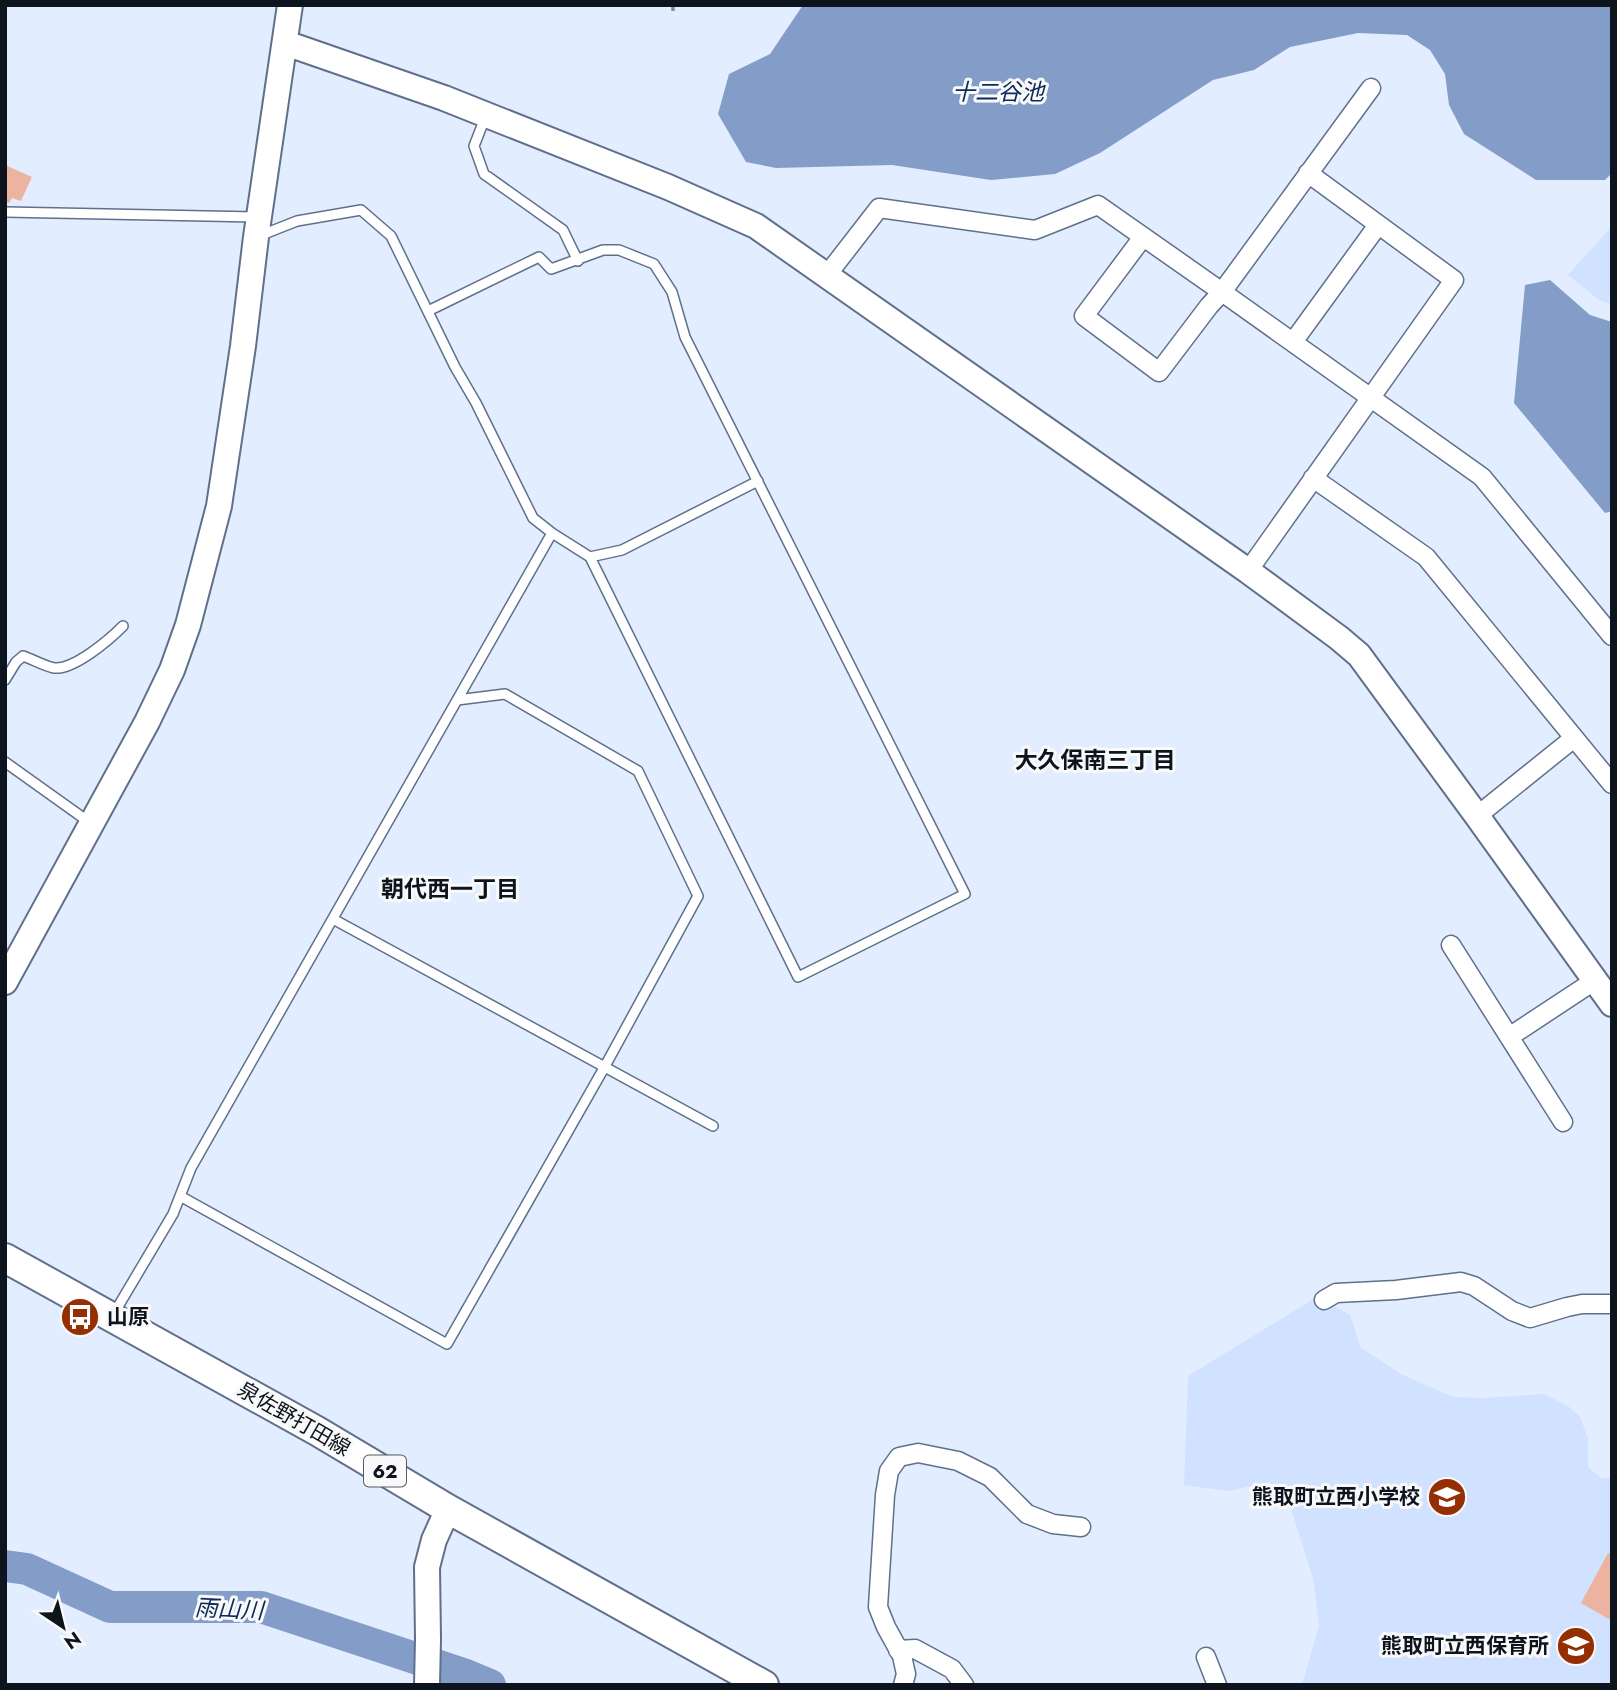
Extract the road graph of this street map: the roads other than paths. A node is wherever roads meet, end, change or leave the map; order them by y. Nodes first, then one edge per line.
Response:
1 (290, 5) edge
2 (285, 46) junction
3 (1371, 88) dead end
4 (486, 115) junction
5 (1308, 173) junction
6 (5, 212) edge
7 (1378, 225) junction
8 (257, 227) junction
9 (1143, 237) junction
10 (578, 261) junction
11 (827, 275) junction
12 (1222, 292) junction
13 (428, 311) junction
14 (1293, 342) junction
15 (1371, 397) junction
16 (1313, 478) junction
17 (758, 481) junction
18 (552, 533) junction
19 (590, 557) junction
20 (1248, 571) junction
21 (123, 626) dead end
22 (1609, 628) edge
23 (5, 680) edge
24 (457, 700) junction
25 (1574, 738) junction
26 (5, 762) edge
27 (1612, 784) edge
28 (1477, 816) junction
29 (92, 824) junction
30 (333, 919) junction
31 (1451, 945) dead end
32 (1594, 981) junction
33 (5, 982) edge
34 (1612, 1004) edge
35 (1509, 1037) junction
36 (604, 1068) junction
37 (1563, 1122) dead end
38 (713, 1126) dead end
39 (180, 1196) junction
40 (5, 1258) edge
41 (1324, 1300) dead end
42 (1612, 1304) edge
43 (112, 1316) junction
44 (448, 1509) junction
45 (1081, 1527) dead end
46 (898, 1650) junction
47 (1206, 1657) dead end
48 (427, 1684) edge
49 (764, 1685) edge
50 (903, 1685) edge
51 (964, 1685) edge
52 (1217, 1685) edge

1 - 2 street
2 - 4 street
2 - 8 street
3 - 5 street
4 - 10 lane
4 - 11 street
5 - 7 street
5 - 12 street
6 - 8 lane
7 - 14 street
7 - 15 street
8 - 13 lane
8 - 29 street
9 - 11 street
9 - 12 street
9 - 12 street
10 - 13 lane
10 - 17 lane
11 - 20 street
12 - 14 street
13 - 18 lane
14 - 15 street
15 - 16 street
15 - 22 street
16 - 20 street
16 - 25 street
17 - 19 lane
17 - 19 lane
18 - 19 lane
18 - 24 lane
20 - 28 street
21 - 23 lane
24 - 30 lane
24 - 36 lane
25 - 27 street
25 - 28 street
26 - 29 lane
28 - 32 street
29 - 33 street
30 - 36 lane
30 - 39 lane
31 - 35 street
32 - 34 street
32 - 35 street
35 - 37 street
36 - 38 lane
36 - 39 lane
39 - 43 lane
40 - 43 main road, 泉佐野打田線 / 62
41 - 42 street
43 - 44 main road, 泉佐野打田線 / 62
44 - 48 street
44 - 49 main road, 泉佐野打田線 / 62
45 - 46 street
46 - 50 street
46 - 51 street
47 - 52 street

